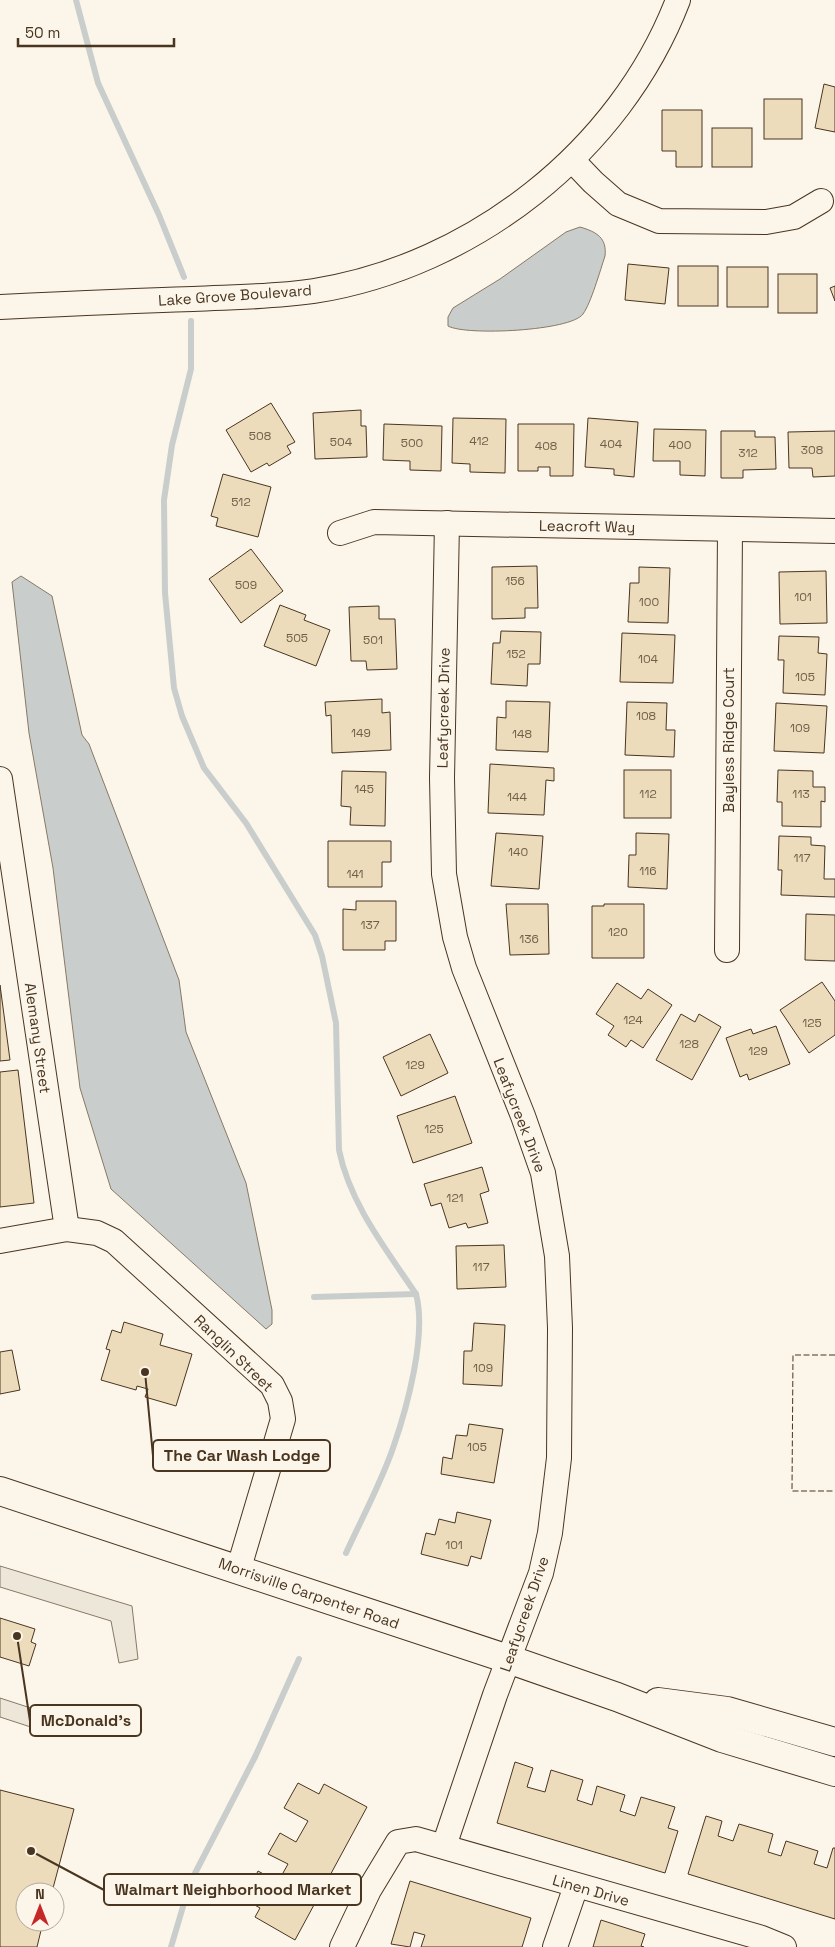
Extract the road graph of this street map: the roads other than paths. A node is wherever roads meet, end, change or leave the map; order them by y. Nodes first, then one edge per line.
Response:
1 (678, 0) edge
2 (572, 160) junction
3 (821, 201) dead end
4 (0, 307) edge
5 (447, 522) junction
6 (730, 529) junction
7 (835, 531) edge
8 (340, 533) dead end
9 (0, 779) edge
10 (727, 950) dead end
11 (66, 1229) junction
12 (0, 1241) edge
13 (0, 1491) edge
14 (238, 1571) junction
15 (508, 1659) junction
16 (617, 1697) junction
17 (835, 1742) edge
18 (835, 1772) edge
19 (444, 1846) junction
20 (576, 1886) junction
21 (342, 1947) edge
22 (555, 1947) edge
23 (784, 1947) edge

1 - 2 street, Lake Grove Boulevard
2 - 3 street
2 - 4 street, Lake Grove Boulevard
5 - 6 street, Leacroft Way
5 - 8 street, Leacroft Way
5 - 15 street, Leafycreek Drive
6 - 7 street, Leacroft Way
6 - 10 street, Bayless Ridge Court
9 - 11 street, Alemany Street
11 - 12 street
11 - 14 street, Ranglin Street
13 - 14 main road, Morrisville Carpenter Road
14 - 15 main road, Morrisville Carpenter Road
15 - 16 main road, Morrisville Carpenter Road
15 - 19 street, Leafycreek Drive
16 - 17 main road, Morrisville Carpenter Road
16 - 18 main road, Morrisville Carpenter Road
19 - 20 street, Linen Drive
19 - 21 street, Linen Drive
20 - 22 street
20 - 23 street, Linen Drive

